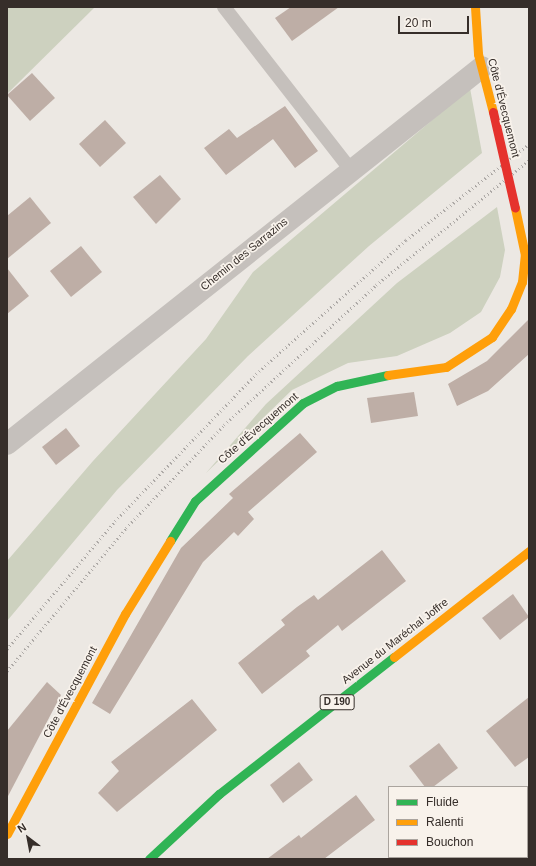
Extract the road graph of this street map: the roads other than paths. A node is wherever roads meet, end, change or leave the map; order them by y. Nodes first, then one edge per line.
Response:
1 (224, 7) edge
2 (475, 7) edge
3 (482, 67) junction
4 (350, 169) junction
5 (7, 444) edge
6 (529, 551) edge
7 (7, 834) edge
8 (149, 859) edge

1 - 4 lane
2 - 3 street, Côte d'Évecquemont
3 - 4 street, Chemin des Sarrazins
3 - 7 street, Côte d'Évecquemont, bridge
4 - 5 street, Chemin des Sarrazins
6 - 8 street, Avenue du Maréchal Joffre / D 190

